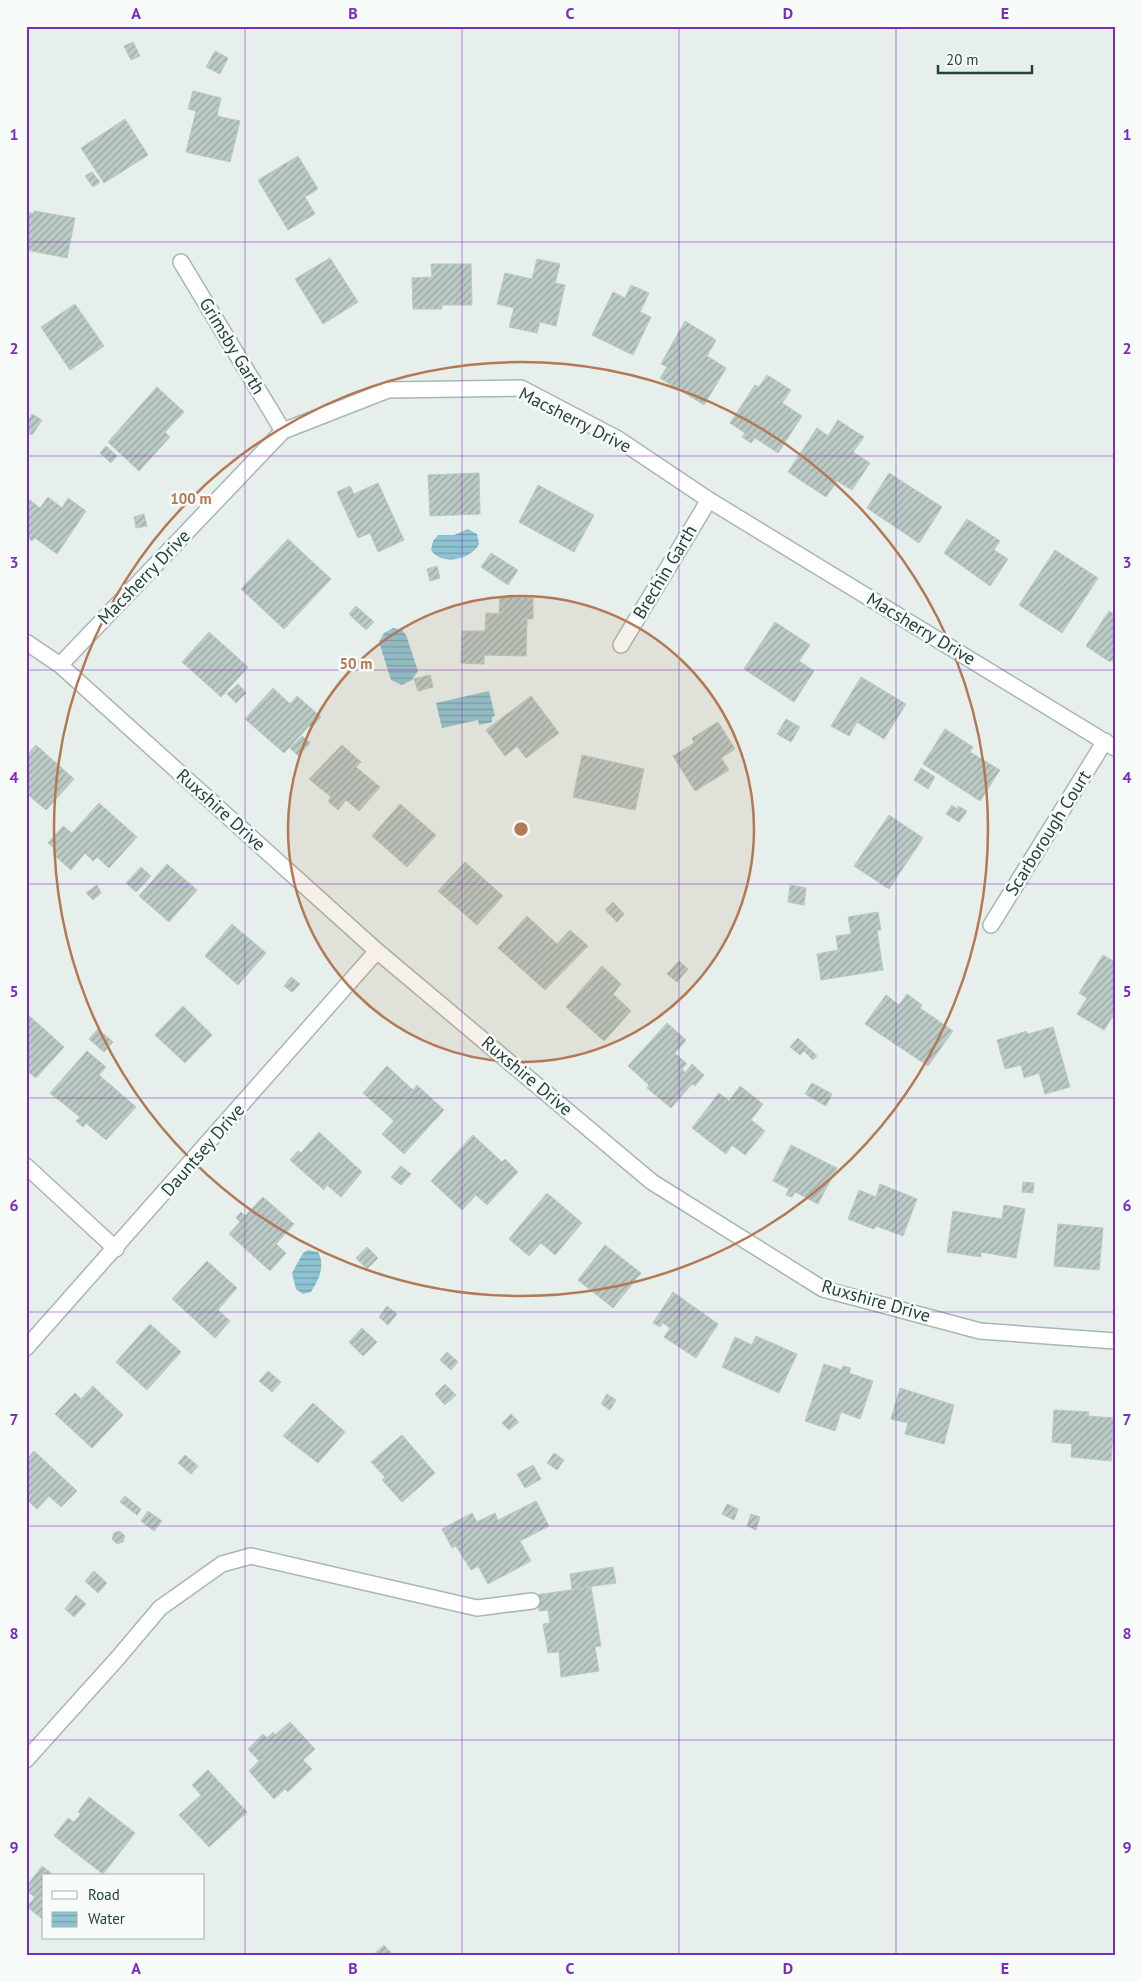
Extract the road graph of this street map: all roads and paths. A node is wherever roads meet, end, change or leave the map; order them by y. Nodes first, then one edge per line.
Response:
1 (182, 262) dead end
2 (283, 431) junction
3 (709, 500) junction
4 (26, 642) edge
5 (621, 645) dead end
6 (60, 665) junction
7 (1110, 744) edge
8 (990, 925) dead end
9 (377, 951) junction
10 (26, 1166) edge
11 (116, 1249) junction
12 (1115, 1340) edge
13 (26, 1348) edge
14 (532, 1601) dead end
15 (26, 1760) edge

1 - 2 street, Grimsby Garth
2 - 3 street, Macsherry Drive
2 - 6 street, Macsherry Drive
3 - 5 street, Brechin Garth
3 - 7 street, Macsherry Drive
4 - 6 street, Ruxshire Drive
6 - 9 street, Ruxshire Drive
7 - 8 street, Scarborough Court
9 - 11 street, Dauntsey Drive
9 - 12 street, Ruxshire Drive
10 - 11 street
11 - 13 street, Dauntsey Drive
14 - 15 street

